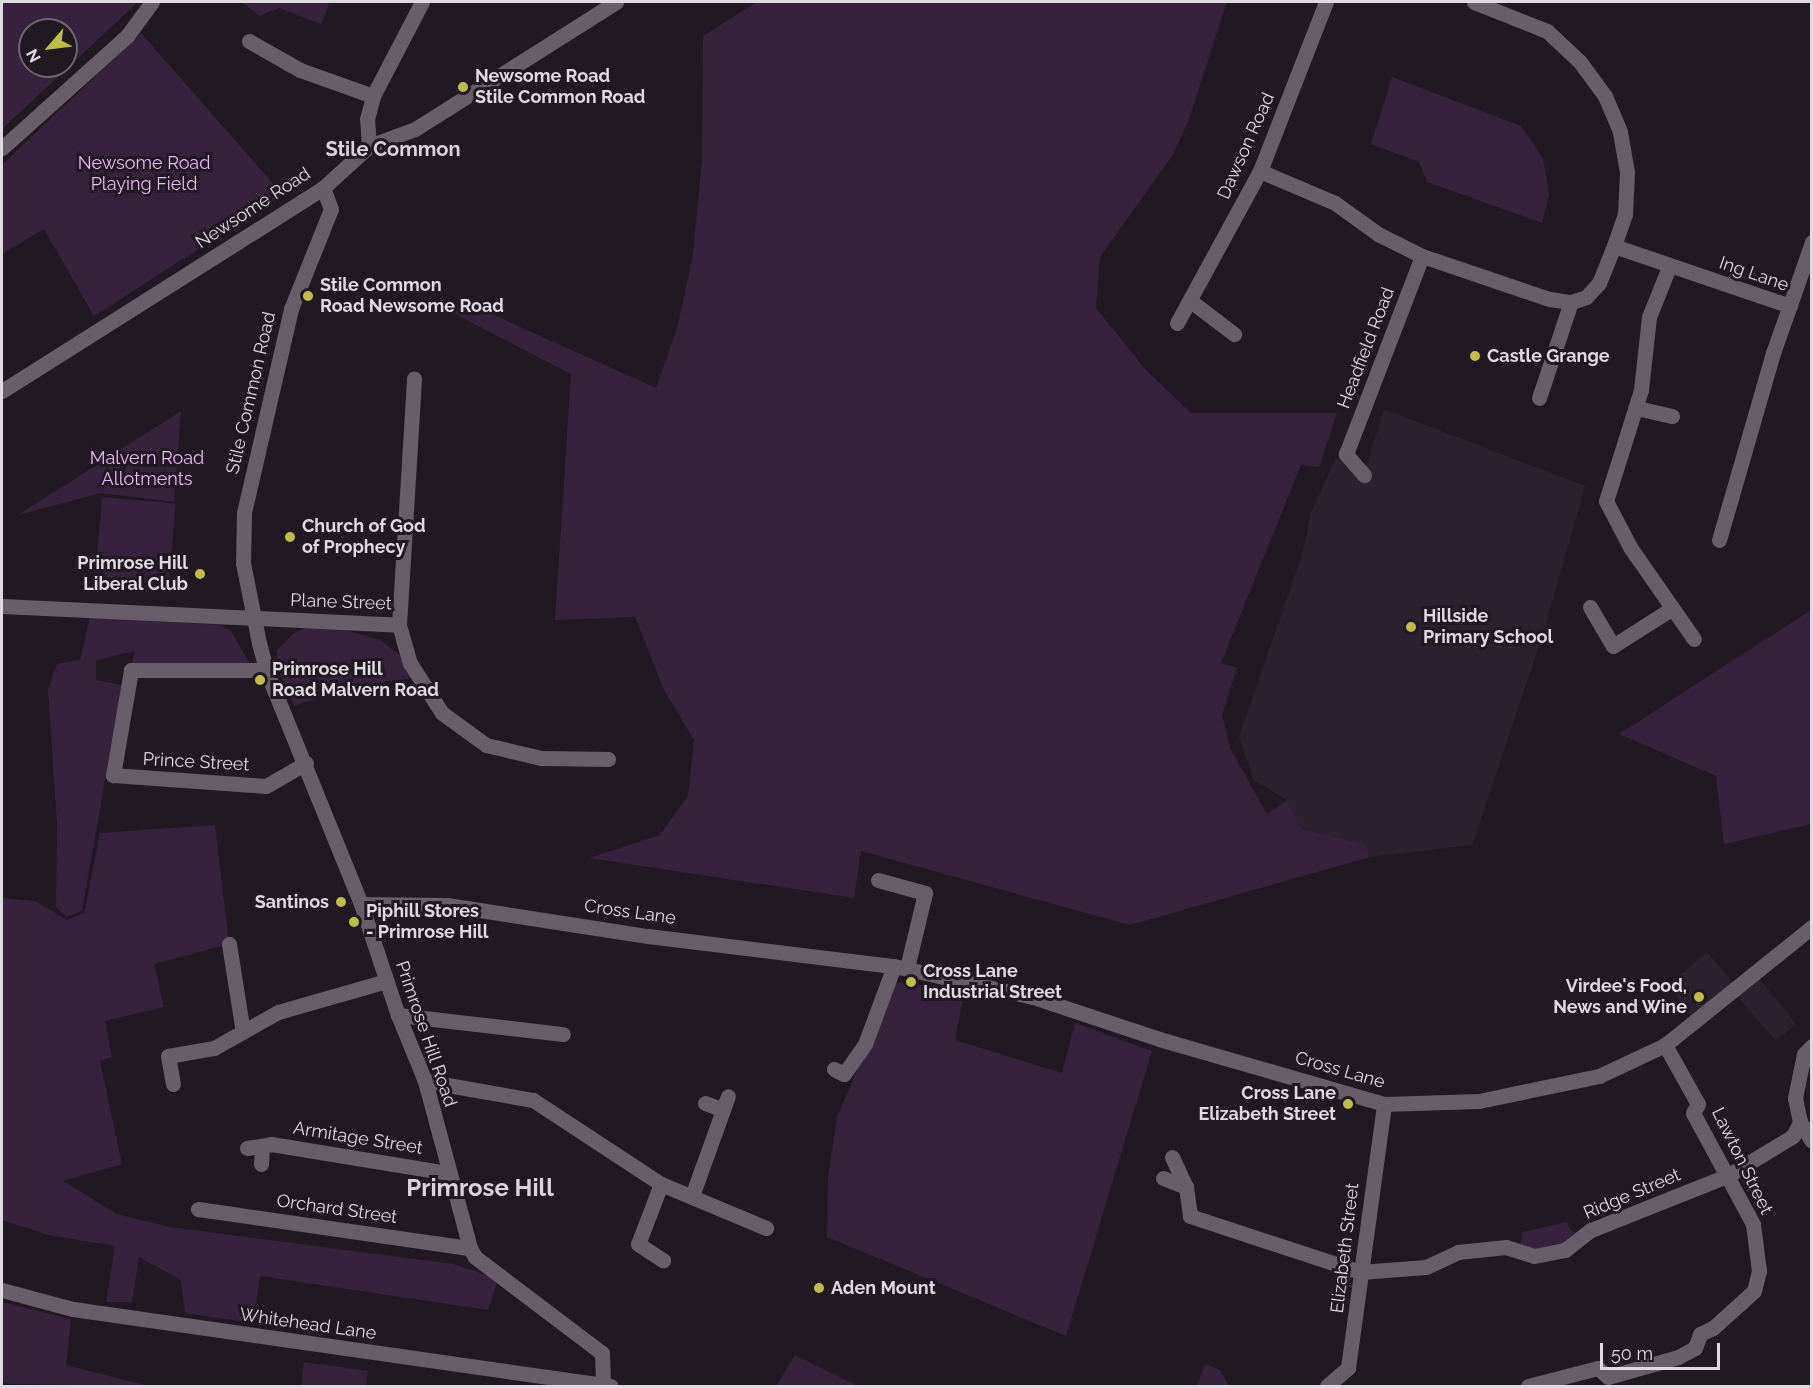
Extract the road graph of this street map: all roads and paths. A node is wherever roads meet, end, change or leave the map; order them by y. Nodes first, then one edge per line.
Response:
1 (152, 2) edge
2 (422, 2) edge
3 (616, 2) edge
4 (1326, 2) edge
5 (1474, 2) edge
6 (249, 41) dead end
7 (373, 96) junction
8 (369, 146) junction
9 (2, 148) edge
10 (1260, 171) junction
11 (323, 188) junction
12 (1812, 242) edge
13 (1614, 246) junction
14 (1422, 256) junction
15 (1669, 267) junction
16 (1806, 279) edge
17 (1192, 302) junction
18 (1571, 302) junction
19 (1790, 306) junction
20 (1177, 323) dead end
21 (1234, 334) dead end
22 (414, 378) dead end
23 (2, 391) edge
24 (1539, 398) dead end
25 (1637, 408) junction
26 (1672, 416) dead end
27 (1364, 475) dead end
28 (1719, 540) dead end
29 (2, 606) edge
30 (1590, 607) dead end
31 (1671, 609) junction
32 (252, 616) junction
33 (399, 625) junction
34 (1694, 639) dead end
35 (266, 670) junction
36 (608, 759) dead end
37 (306, 763) junction
38 (878, 880) dead end
39 (361, 904) junction
40 (1812, 927) edge
41 (229, 944) dead end
42 (900, 967) junction
43 (387, 981) junction
44 (398, 1015) junction
45 (243, 1032) junction
46 (563, 1034) dead end
47 (1665, 1045) junction
48 (1812, 1046) edge
49 (834, 1069) dead end
50 (425, 1081) junction
51 (173, 1084) dead end
52 (705, 1103) dead end
53 (1384, 1104) junction
54 (1800, 1122) junction
55 (1812, 1141) edge
56 (1172, 1157) dead end
57 (261, 1164) dead end
58 (449, 1173) junction
59 (1727, 1176) junction
60 (1163, 1178) dead end
61 (661, 1184) junction
62 (1186, 1186) junction
63 (692, 1196) junction
64 (198, 1209) dead end
65 (766, 1228) dead end
66 (470, 1248) junction
67 (663, 1260) dead end
68 (1360, 1272) junction
69 (2, 1290) edge
70 (606, 1385) edge
71 (1327, 1386) edge
72 (1528, 1386) edge

1 - 9 street
2 - 7 street
3 - 8 street, Newsome Road
4 - 10 street, Dawson Road
5 - 13 street
6 - 7 street
7 - 8 street
8 - 11 street, Newsome Road
10 - 14 street
10 - 17 street, Dawson Road
11 - 23 street, Newsome Road
11 - 32 street, Stile Common Road
12 - 16 street
13 - 15 street, Ing Lane
13 - 18 street
14 - 18 street
14 - 27 street, Headfield Road
15 - 19 street, Ing Lane
15 - 25 street
16 - 19 street
17 - 20 street, Dawson Road
17 - 21 street
18 - 24 street
19 - 28 street, Ing Lane
22 - 33 street, Plane Street
25 - 26 street
25 - 31 street
29 - 32 street, Plane Street
30 - 31 street
31 - 34 street
32 - 33 street, Plane Street
32 - 35 street, Primrose Hill Road
33 - 36 street
35 - 37 street, Primrose Hill Road
35 - 37 street, Prince Street
37 - 39 street, Primrose Hill Road
38 - 42 street
39 - 42 street, Cross Lane
39 - 43 street, Primrose Hill Road
40 - 47 street, Cross Lane
41 - 45 street
42 - 49 street
42 - 53 street, Cross Lane
43 - 44 street, Primrose Hill Road
43 - 45 street
44 - 46 street
44 - 50 street, Primrose Hill Road
45 - 51 street
47 - 53 street, Cross Lane
47 - 59 street, Lawton Street
48 - 54 street
50 - 58 street, Primrose Hill Road
50 - 61 street
52 - 63 street
53 - 68 street, Elizabeth Street
54 - 55 street
54 - 59 street, Ridge Street
56 - 62 street
57 - 58 street, Armitage Street
58 - 66 street, Primrose Hill Road
59 - 68 street, Ridge Street
59 - 72 street, Lawton Street
60 - 62 street
61 - 63 street
61 - 67 street
62 - 68 street
63 - 65 street
64 - 66 street, Orchard Street
66 - 70 street, Primrose Hill Road
68 - 71 street, Elizabeth Street
69 - 70 street, Whitehead Lane

